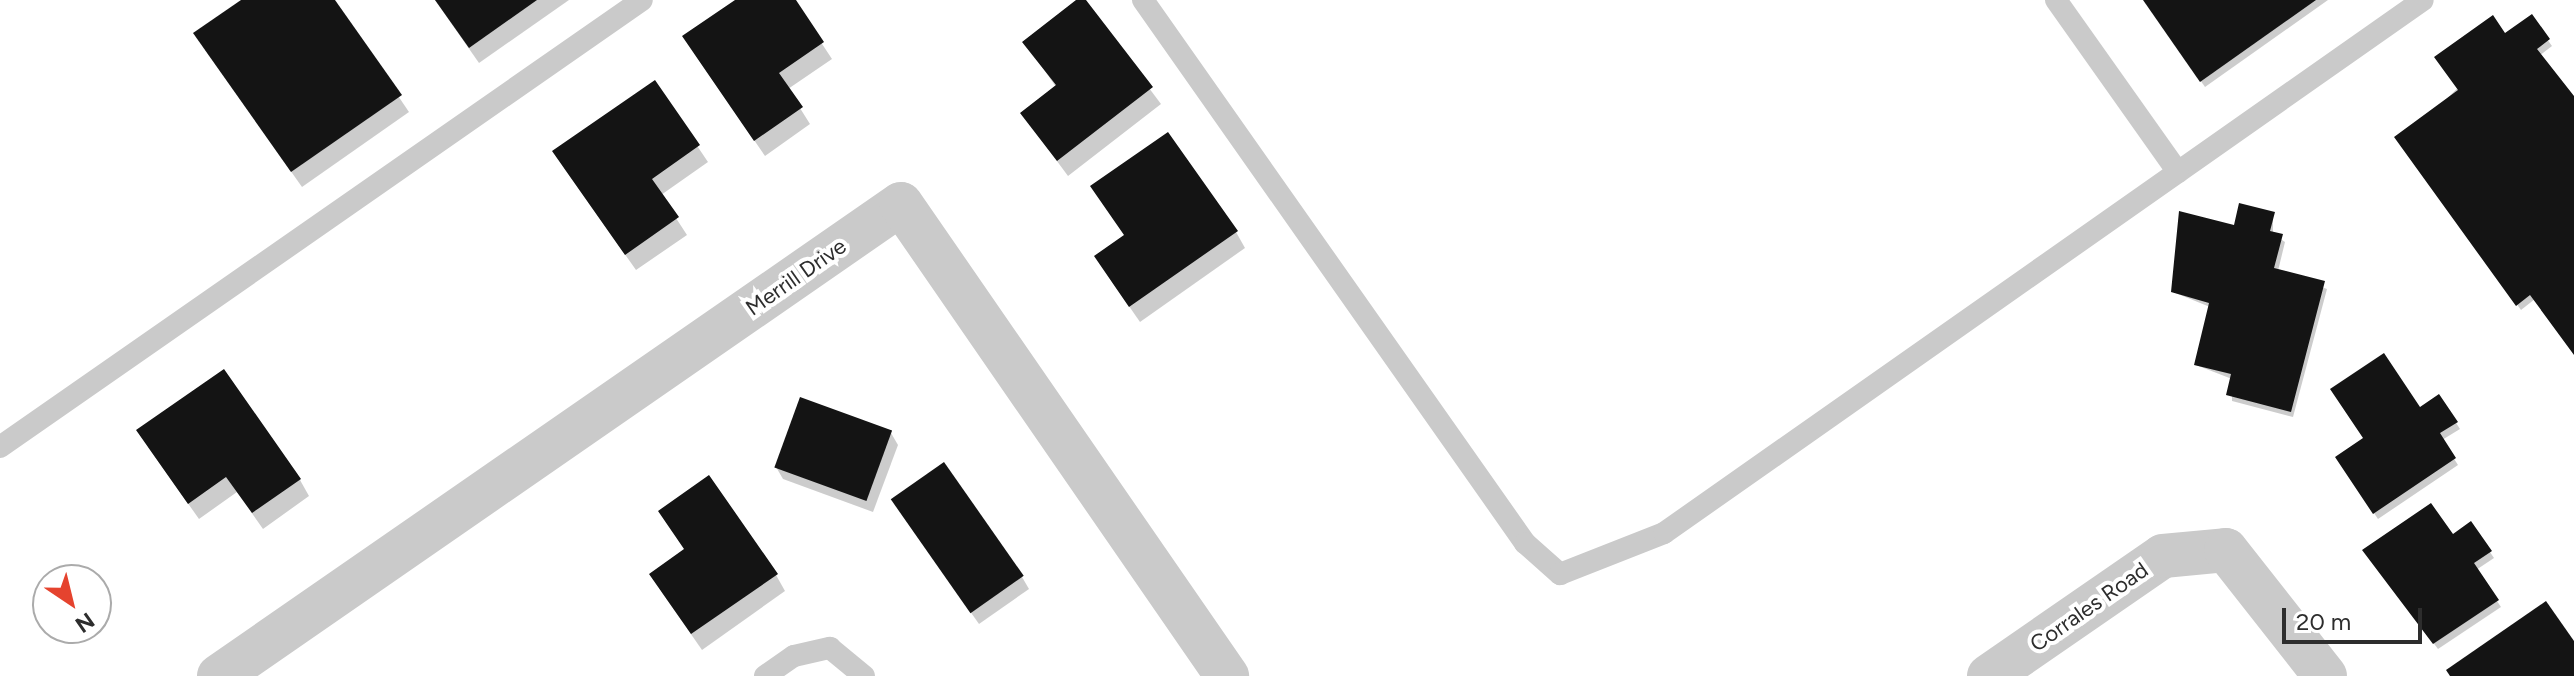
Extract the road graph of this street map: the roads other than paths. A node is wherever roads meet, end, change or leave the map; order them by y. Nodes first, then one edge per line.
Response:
1 (642, 0) edge
2 (1143, 0) edge
3 (2056, 0) edge
4 (2423, 0) edge
5 (2178, 172) junction
6 (0, 447) edge
7 (219, 676) edge
8 (765, 676) edge
9 (864, 676) edge
10 (1227, 676) edge
11 (1989, 676) edge
12 (2325, 676) edge

1 - 6 lane
2 - 5 lane
3 - 5 lane
4 - 5 lane
7 - 10 street, Merrill Drive
8 - 9 lane
11 - 12 street, Corrales Road

